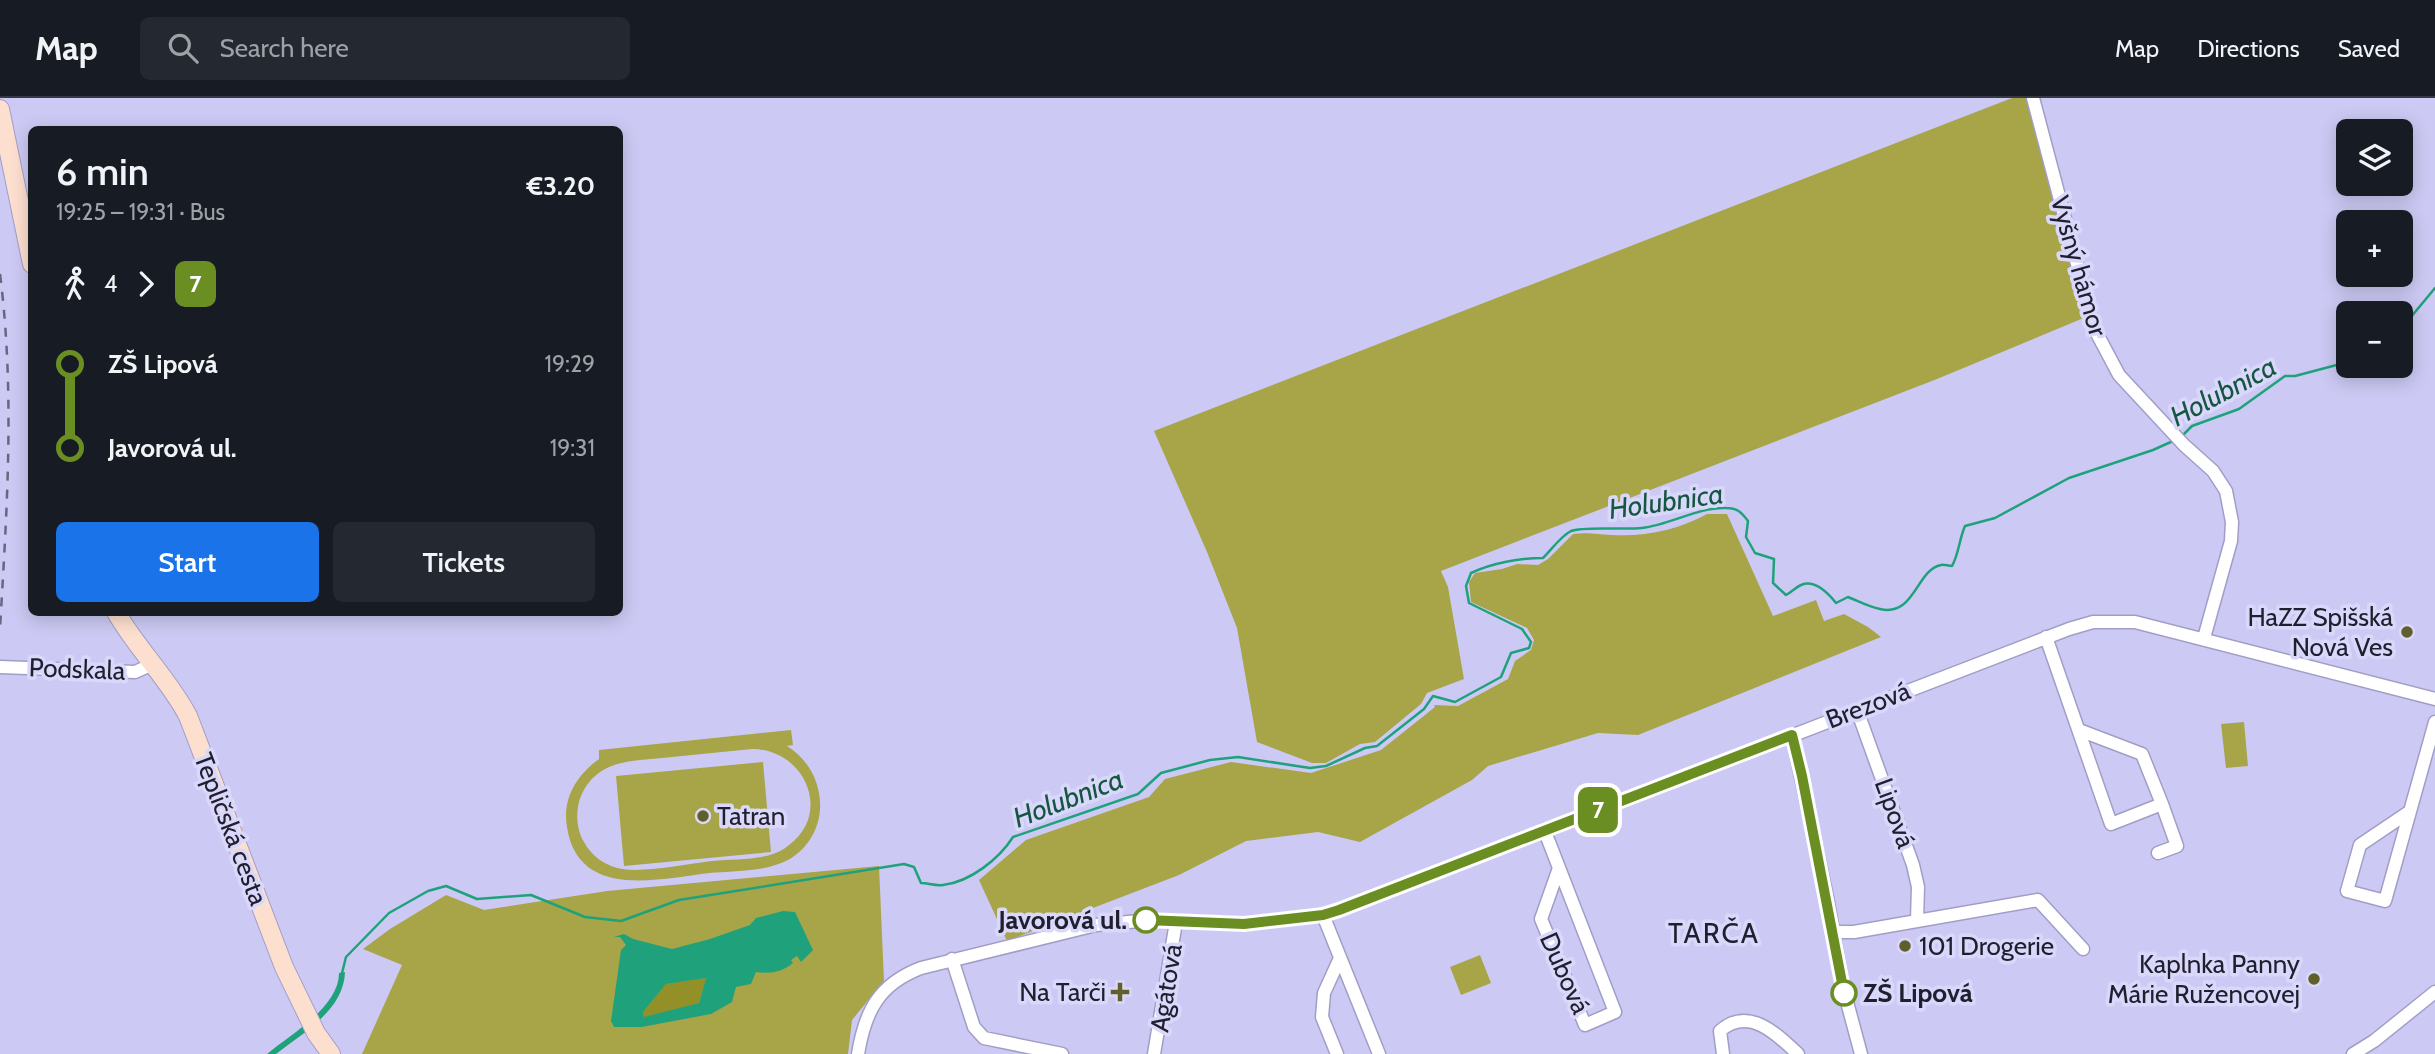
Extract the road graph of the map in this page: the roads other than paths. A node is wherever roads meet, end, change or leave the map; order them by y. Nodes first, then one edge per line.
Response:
1 (2033, 98) edge
2 (0, 109) edge
3 (28, 245) edge
4 (118, 616) edge
5 (2046, 637) junction
6 (2204, 638) junction
7 (153, 664) junction
8 (0, 667) edge
9 (2435, 699) edge
10 (1857, 710) junction
11 (2435, 722) edge
12 (2079, 730) junction
13 (1792, 735) junction
14 (2161, 804) junction
15 (2409, 812) junction
16 (1544, 830) junction
17 (2158, 853) dead end
18 (1559, 868) junction
19 (1323, 915) junction
20 (1917, 920) junction
21 (1176, 922) junction
22 (1833, 932) junction
23 (2083, 949) dead end
24 (1340, 958) junction
25 (952, 959) junction
26 (2435, 992) edge
27 (1858, 1053) edge
28 (331, 1054) edge
29 (858, 1054) edge
30 (1062, 1054) edge
31 (1154, 1054) edge
32 (1337, 1054) edge
33 (1379, 1054) edge
34 (1723, 1054) edge
35 (1798, 1054) edge
36 (2353, 1054) edge

1 - 6 street, Vyšný hámor
2 - 3 street
4 - 7 street, Tepličská cesta
5 - 6 street, Brezová
5 - 10 street, Brezová
5 - 12 street
6 - 9 street, Brezová
7 - 8 street, Podskala
7 - 28 street, Tepličská cesta
10 - 13 street, Brezová
10 - 20 street, Lipová
11 - 15 street
12 - 14 street
12 - 14 street
13 - 16 street, Brezová
13 - 22 street
14 - 17 street
15 - 15 street
16 - 18 street, Dubová
16 - 19 street, Brezová
18 - 18 street, Dubová
19 - 21 street, Brezová
19 - 24 street
20 - 22 street
20 - 23 street
21 - 25 street, Brezová
21 - 31 street, Agátová
22 - 27 street
24 - 32 street
24 - 33 street
25 - 29 street, Brezová
25 - 30 street
26 - 36 street
34 - 35 street

